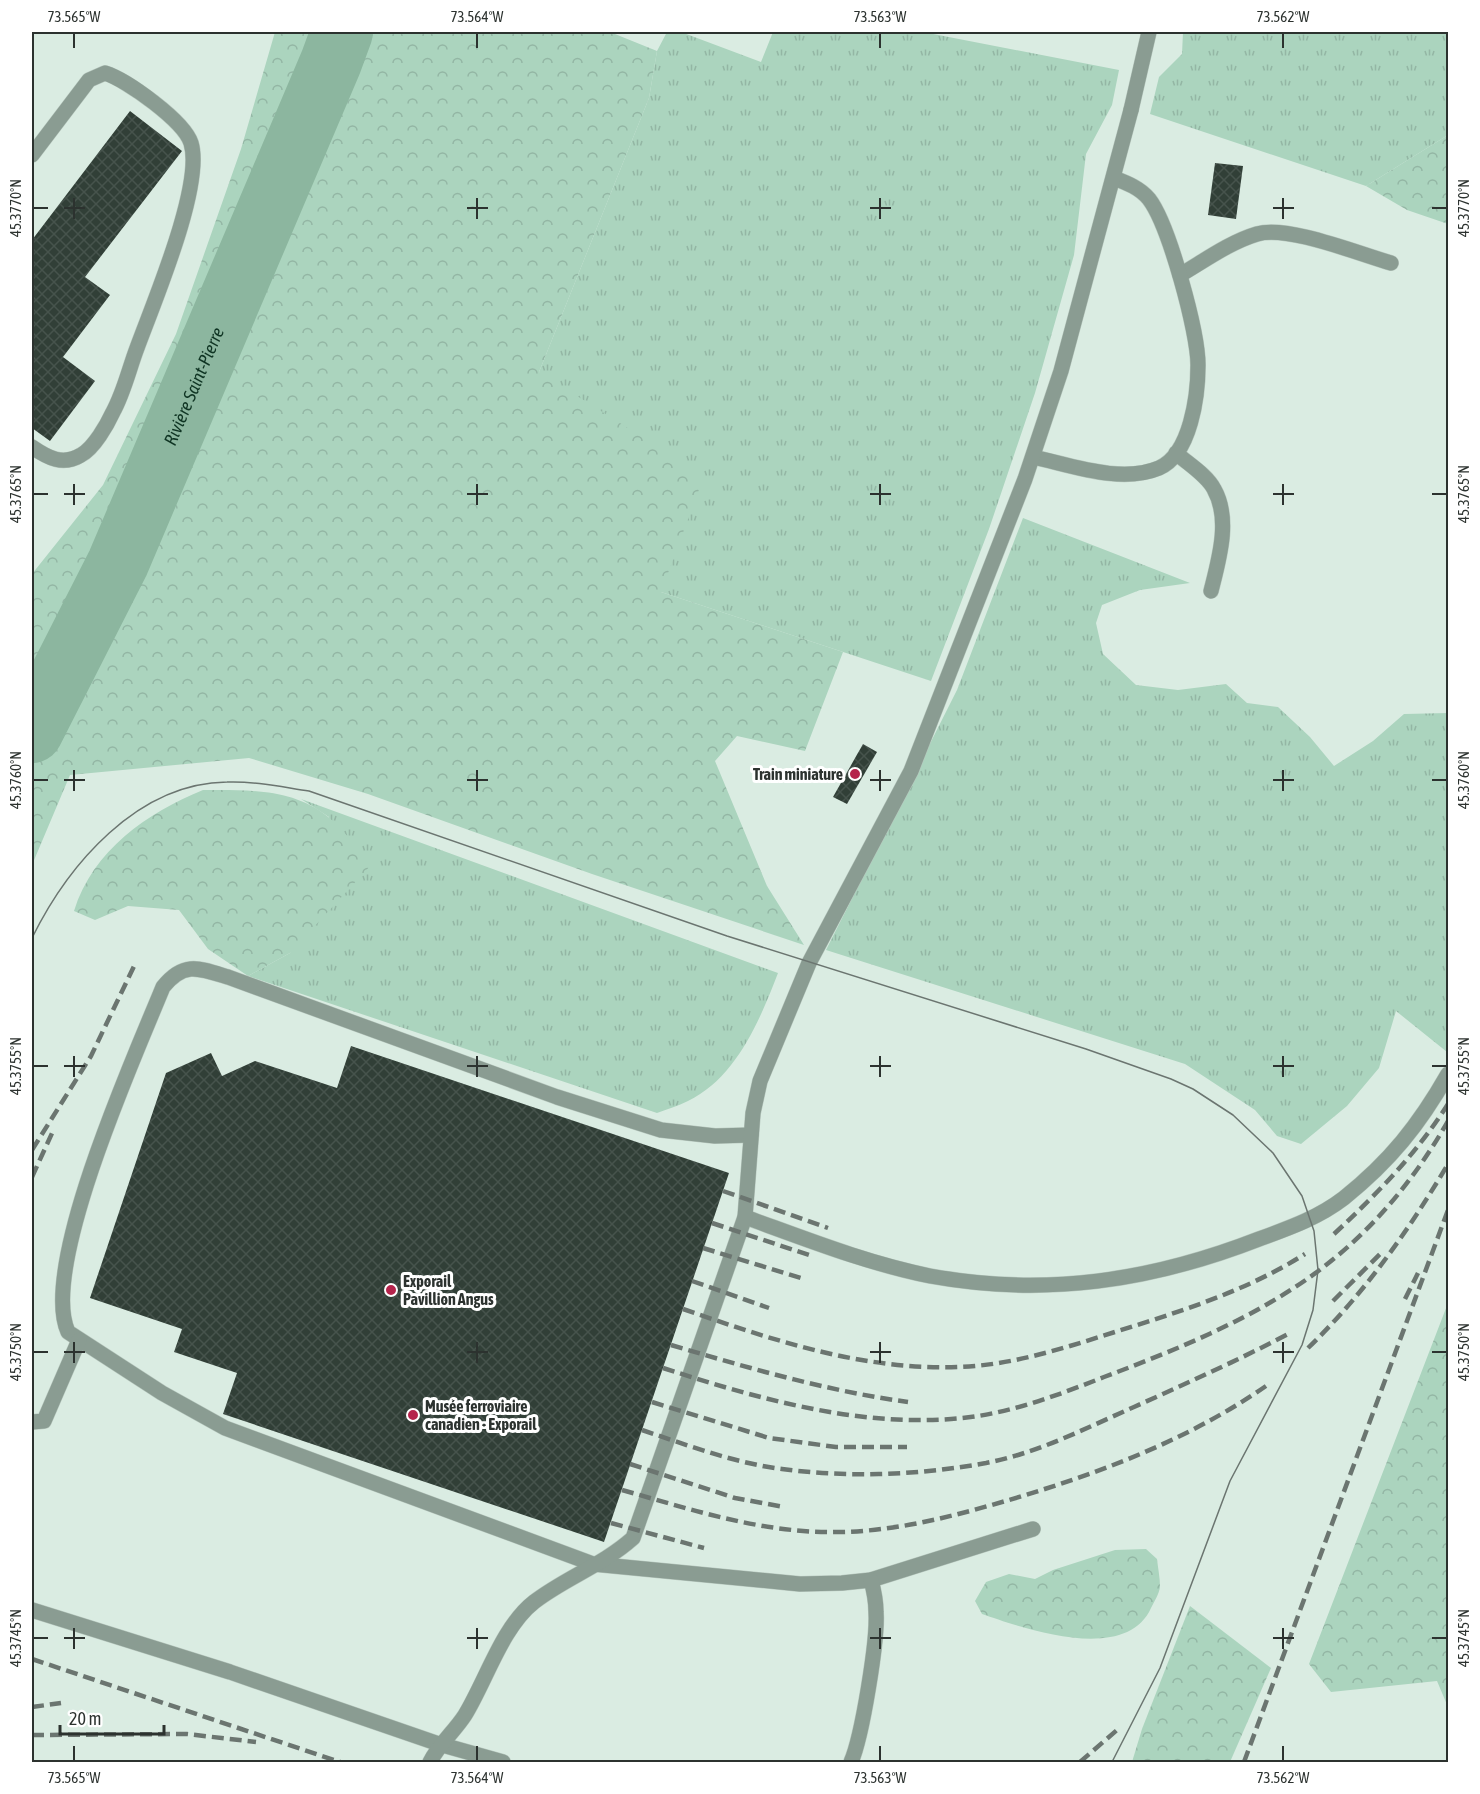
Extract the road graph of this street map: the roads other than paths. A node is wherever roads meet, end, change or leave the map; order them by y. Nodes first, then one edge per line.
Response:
1 (1149, 32) edge
2 (32, 155) edge
3 (1114, 178) junction
4 (1391, 263) dead end
5 (1180, 275) junction
6 (32, 447) edge
7 (1176, 453) junction
8 (1033, 457) junction
9 (1211, 591) dead end
10 (1449, 1074) edge
11 (751, 1135) junction
12 (745, 1217) junction
13 (79, 1340) junction
14 (32, 1422) edge
15 (1033, 1529) dead end
16 (598, 1565) junction
17 (871, 1580) junction
18 (32, 1610) edge
19 (439, 1744) junction
20 (430, 1762) edge
21 (503, 1762) edge
22 (851, 1762) edge

1 - 3 street
2 - 6 street
3 - 5 street
3 - 8 street
4 - 5 street
5 - 7 street
7 - 8 street
7 - 9 street
8 - 11 street
10 - 12 street
11 - 12 street
11 - 13 street
12 - 16 street
13 - 14 street
13 - 16 street
15 - 17 street
16 - 17 street
16 - 19 street
17 - 22 street
18 - 19 street
19 - 20 street
19 - 21 street

